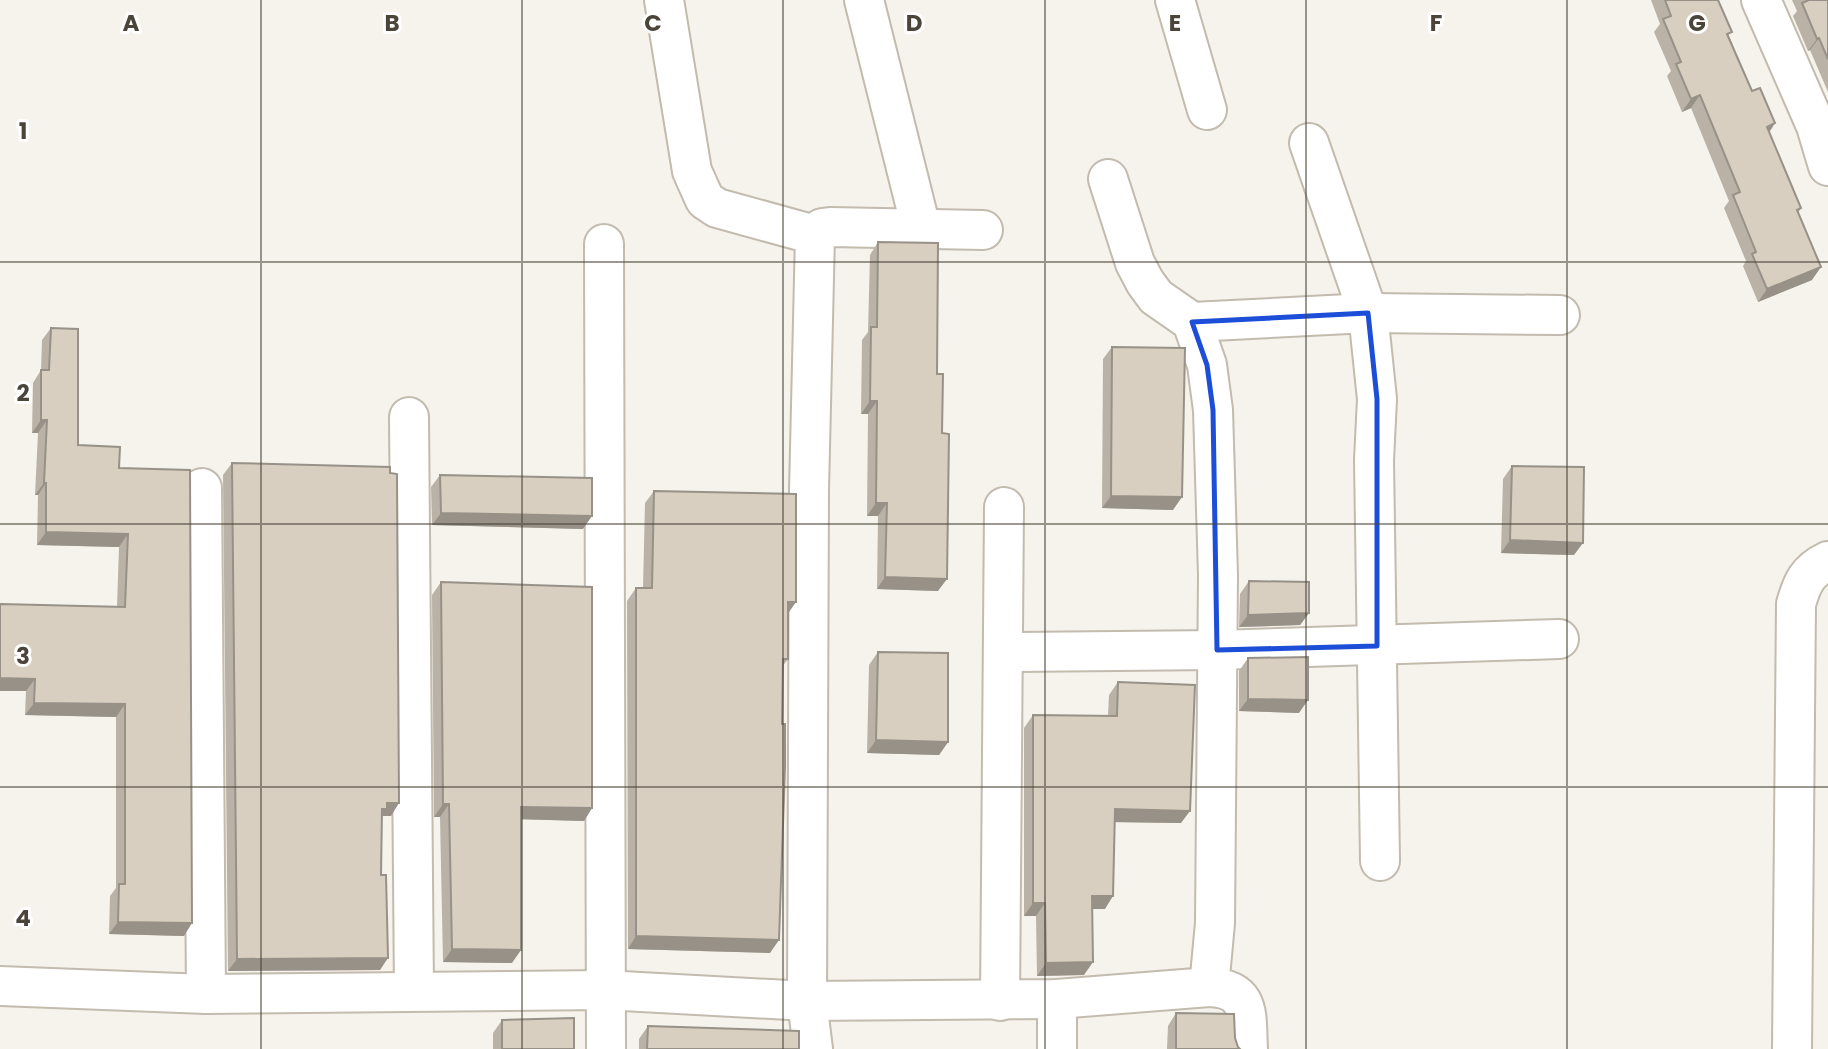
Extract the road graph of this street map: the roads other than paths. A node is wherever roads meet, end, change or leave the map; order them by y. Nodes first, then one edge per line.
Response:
1 (664, 0) edge
2 (864, 0) edge
3 (1175, 0) edge
4 (1760, 0) edge
5 (1207, 110) dead end
6 (1822, 123) edge
7 (1308, 143) dead end
8 (1828, 166) edge
9 (1108, 179) dead end
10 (921, 228) junction
11 (983, 230) dead end
12 (815, 235) junction
13 (604, 244) dead end
14 (1368, 313) junction
15 (1560, 315) dead end
16 (1192, 322) junction
17 (409, 417) dead end
18 (202, 488) dead end
19 (1004, 507) dead end
20 (1828, 561) edge
21 (1559, 639) dead end
22 (1377, 646) junction
23 (1217, 650) junction
24 (1003, 652) junction
25 (1380, 861) dead end
26 (0, 986) edge
27 (1209, 987) junction
28 (604, 990) junction
29 (414, 991) junction
30 (206, 994) junction
31 (1057, 999) junction
32 (807, 1001) junction
33 (1000, 1001) junction
34 (606, 1049) edge
35 (813, 1049) edge
36 (1057, 1049) edge
37 (1248, 1049) edge
38 (1792, 1049) edge

1 - 12 street
2 - 10 street
3 - 5 street
4 - 6 street
6 - 8 street
7 - 14 street
9 - 16 street
10 - 11 street
10 - 12 street
12 - 32 street
13 - 28 street
14 - 15 street
14 - 16 street
14 - 22 street
16 - 23 street
17 - 29 street
18 - 30 street
19 - 24 street
20 - 38 street
21 - 22 street
22 - 23 street
22 - 25 street
23 - 24 street
23 - 27 street
24 - 33 street
26 - 30 street
27 - 31 street
27 - 37 street
28 - 29 street
28 - 32 street
28 - 34 street
29 - 30 street
31 - 33 street
31 - 36 street
32 - 33 street
32 - 35 street

